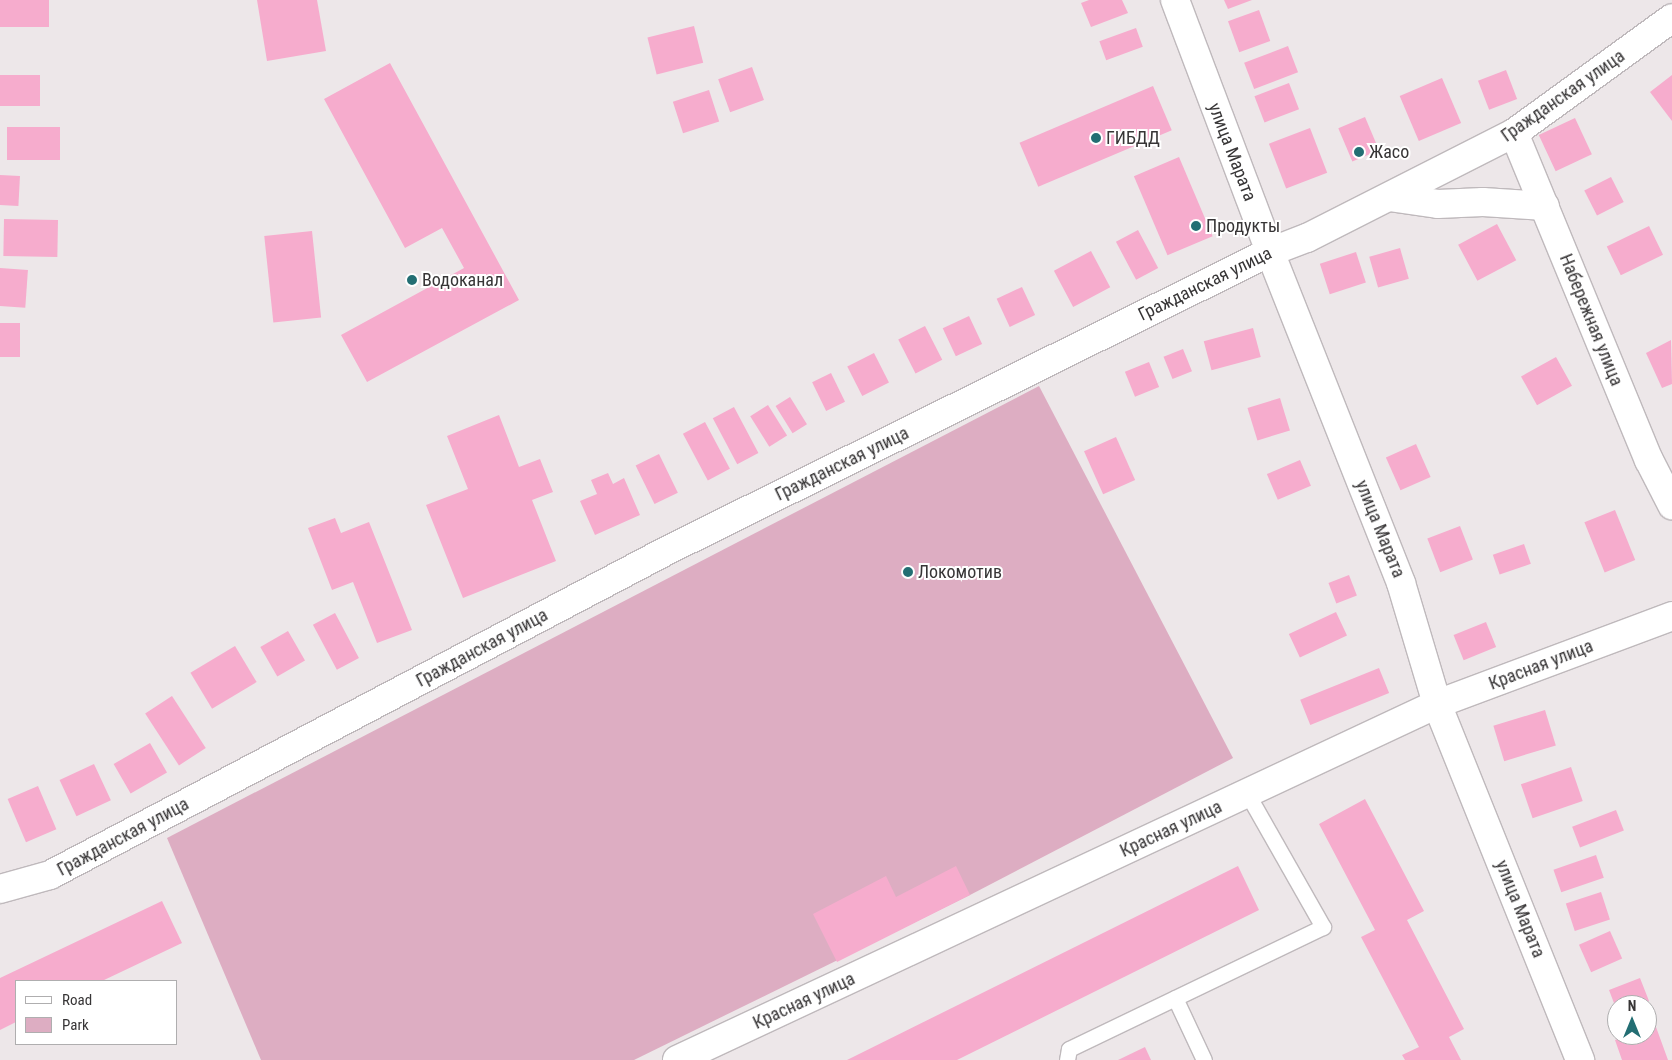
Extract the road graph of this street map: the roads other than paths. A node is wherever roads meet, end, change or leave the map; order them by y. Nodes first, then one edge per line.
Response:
1 (1175, 0) edge
2 (1672, 18) edge
3 (1514, 133) junction
4 (1389, 196) junction
5 (1545, 206) junction
6 (1270, 252) junction
7 (1672, 505) edge
8 (1672, 616) edge
9 (1437, 704) junction
10 (1247, 793) junction
11 (0, 888) edge
12 (1175, 998) junction
13 (677, 1060) edge
14 (1067, 1060) edge
15 (1204, 1060) edge
16 (1580, 1060) edge

1 - 6 street, улица Марата
2 - 3 street, Гражданская улица
3 - 4 street, Гражданская улица
3 - 5 street, Набережная улица
4 - 5 street
4 - 6 street, Гражданская улица
5 - 7 street, Набережная улица
6 - 9 street, улица Марата
6 - 11 street, Гражданская улица
8 - 9 street, Красная улица
9 - 10 street, Красная улица
9 - 16 street, улица Марата
10 - 12 lane
10 - 13 street, Красная улица
12 - 14 lane
12 - 15 lane

